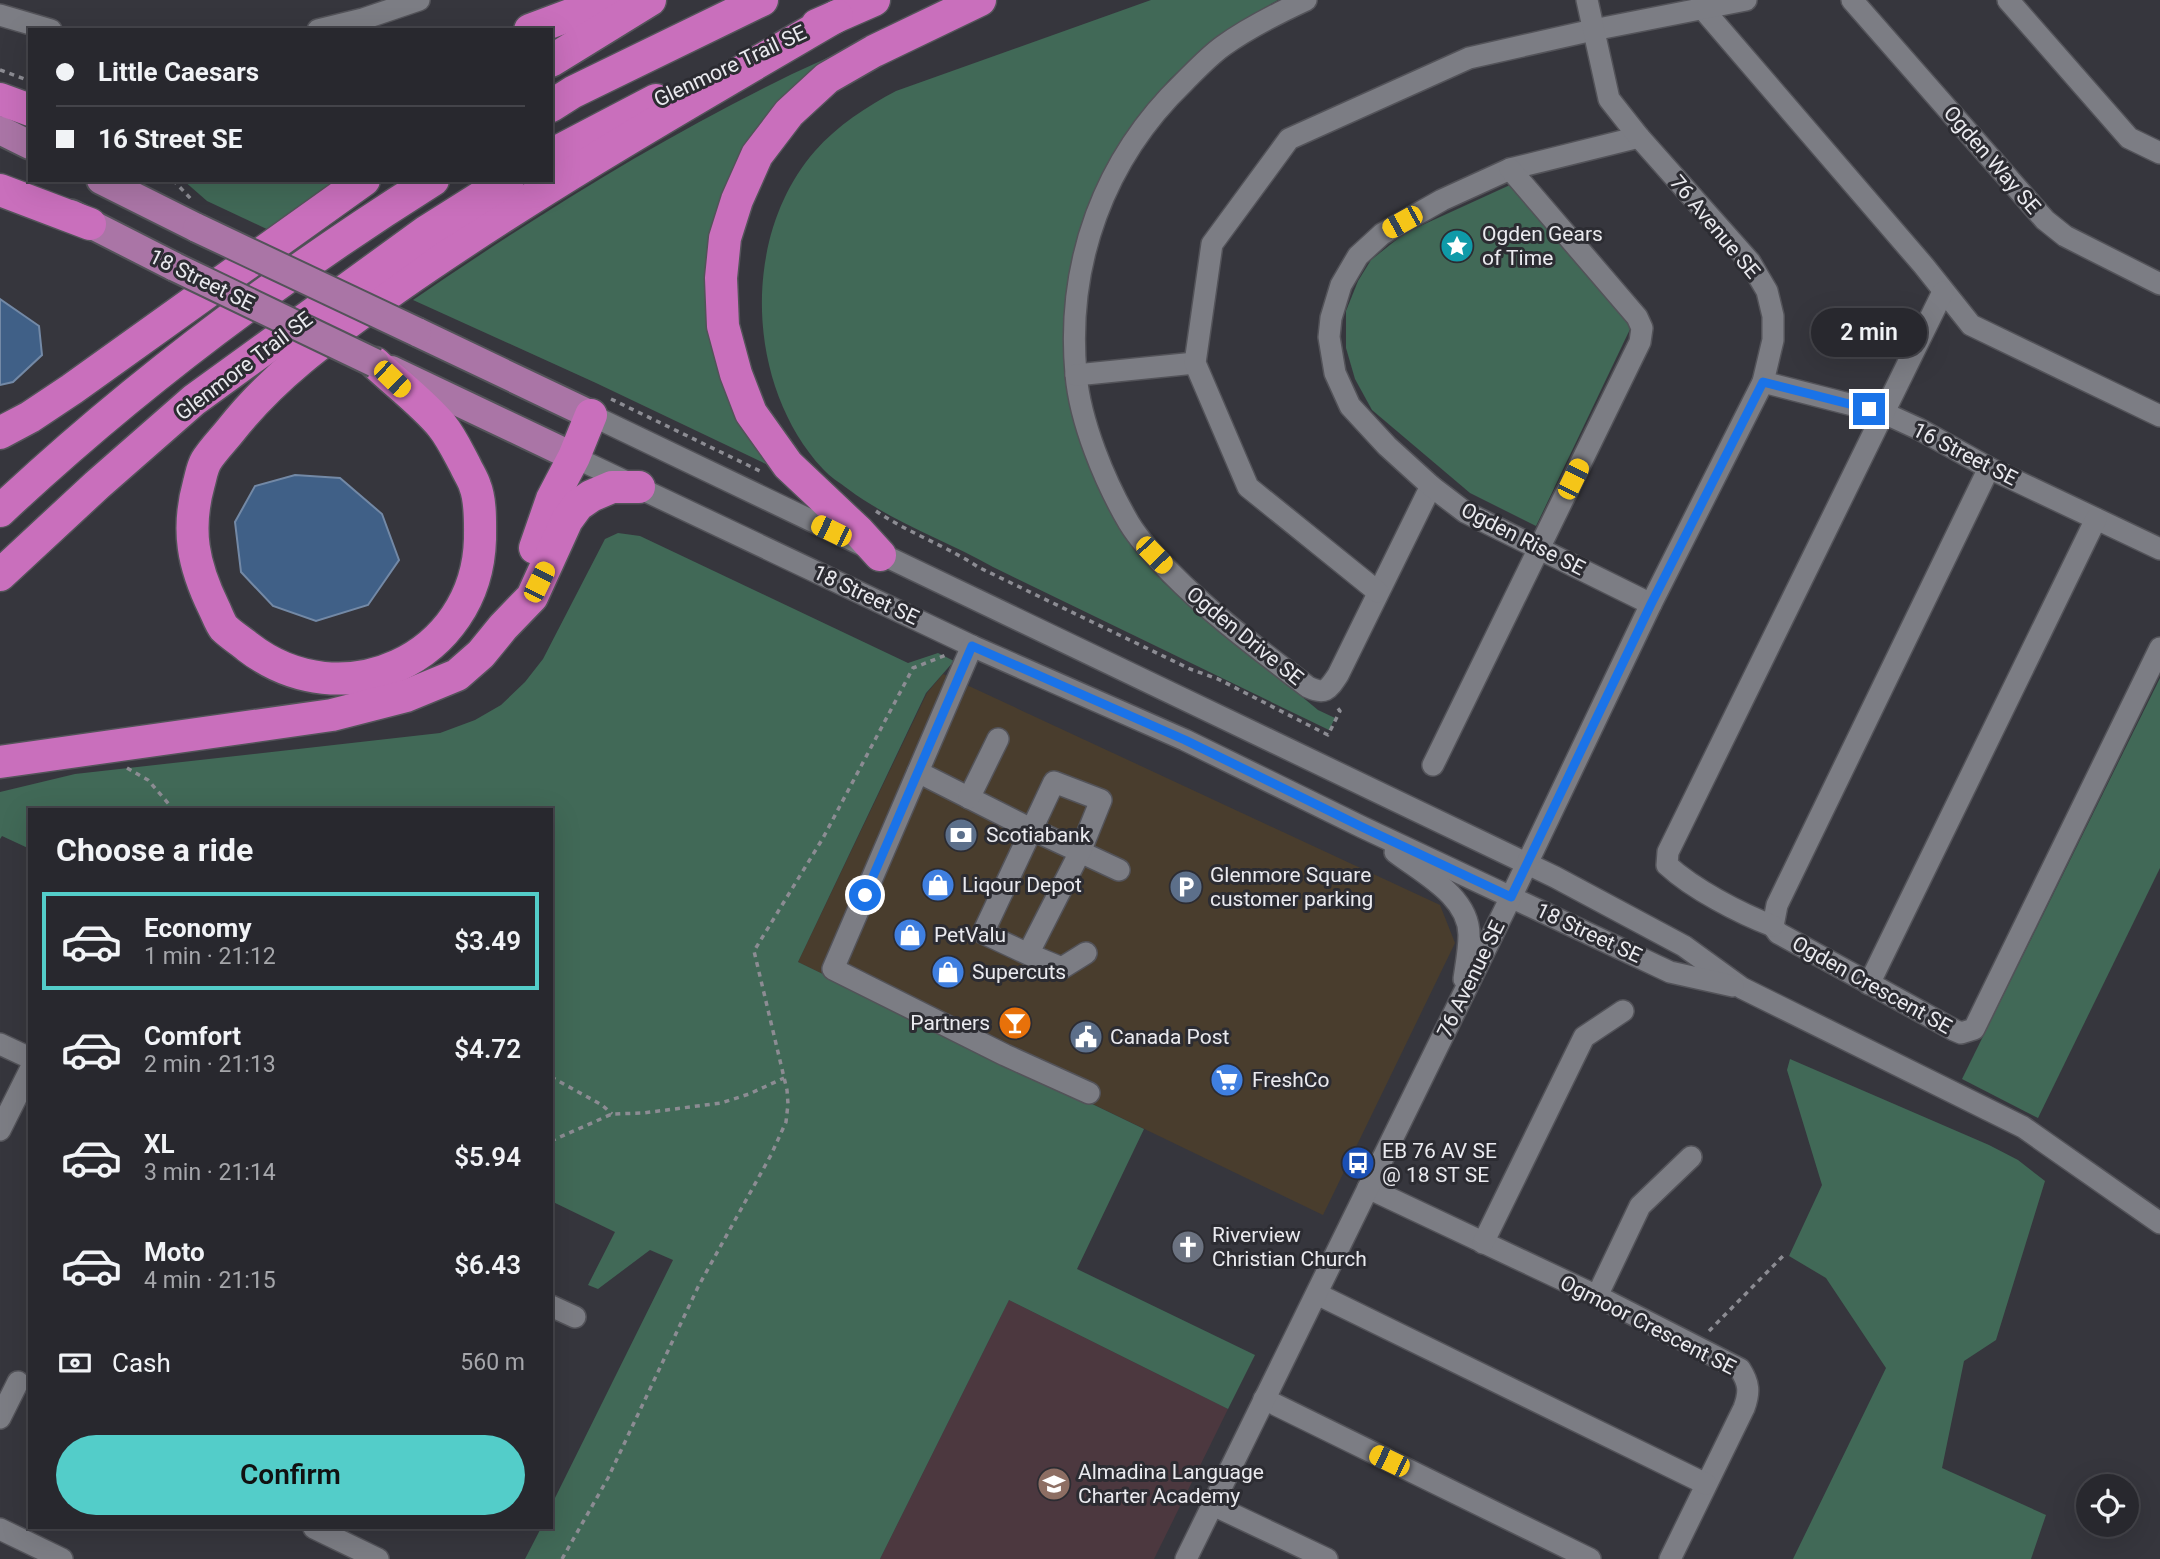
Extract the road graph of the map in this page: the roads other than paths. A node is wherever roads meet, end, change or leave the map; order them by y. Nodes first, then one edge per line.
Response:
1 (419, 0) edge
2 (610, 0) edge
3 (650, 0) edge
4 (762, 0) edge
5 (874, 0) edge
6 (980, 0) edge
7 (1306, 0) edge
8 (1587, 0) edge
9 (1746, 0) edge
10 (1852, 0) edge
11 (2008, 0) edge
12 (1702, 8) junction
13 (0, 15) edge
14 (837, 16) junction
15 (44, 28) edge
16 (326, 28) edge
17 (535, 28) edge
18 (1593, 30) junction
19 (553, 60) edge
20 (0, 99) edge
21 (553, 105) edge
22 (28, 109) edge
23 (0, 130) edge
24 (1639, 137) junction
25 (28, 144) edge
26 (2160, 153) edge
27 (553, 154) edge
28 (1510, 169) junction
29 (0, 177) edge
30 (105, 182) edge
31 (362, 182) edge
32 (430, 182) edge
33 (505, 182) edge
34 (0, 190) edge
35 (90, 224) junction
36 (2160, 284) edge
37 (1943, 292) junction
38 (375, 363) junction
39 (1195, 363) junction
40 (1076, 375) junction
41 (1763, 382) junction
42 (1884, 413) junction
43 (591, 415) junction
44 (2160, 416) edge
45 (0, 433) edge
46 (574, 457) junction
47 (1989, 468) junction
48 (1431, 486) junction
49 (639, 487) junction
50 (0, 511) edge
51 (2096, 519) junction
52 (1540, 548) junction
53 (2160, 550) edge
54 (880, 555) junction
55 (0, 575) edge
56 (1378, 592) junction
57 (1651, 604) junction
58 (503, 627) junction
59 (972, 646) junction
60 (2160, 648) edge
61 (998, 739) dead end
62 (0, 762) edge
63 (1433, 765) dead end
64 (918, 772) junction
65 (969, 798) junction
66 (1362, 827) junction
67 (1031, 830) junction
68 (1080, 852) junction
69 (1527, 864) junction
70 (1119, 870) dead end
71 (1511, 897) junction
72 (1773, 926) junction
73 (1086, 953) dead end
74 (1028, 954) junction
75 (1869, 984) junction
76 (1742, 988) junction
77 (1463, 995) junction
78 (1623, 1011) dead end
79 (0, 1044) edge
80 (28, 1057) edge
81 (28, 1074) edge
82 (1089, 1093) dead end
83 (0, 1130) edge
84 (1691, 1157) dead end
85 (1368, 1188) junction
86 (2160, 1223) edge
87 (1483, 1243) junction
88 (1317, 1294) junction
89 (1597, 1296) junction
90 (553, 1307) edge
91 (575, 1317) dead end
92 (16, 1381) edge
93 (1264, 1399) junction
94 (0, 1418) edge
95 (1706, 1485) junction
96 (1213, 1505) junction
97 (0, 1529) edge
98 (322, 1530) edge
99 (62, 1559) edge
100 (378, 1559) edge
101 (1186, 1559) edge
102 (1327, 1559) edge
103 (1590, 1559) edge
104 (1670, 1559) edge

1 - 16 street
2 - 17 highway
3 - 19 highway
4 - 21 highway, Glenmore Trail SE
5 - 14 highway, Glenmore Trail SE
6 - 54 highway
7 - 40 street, Ogden Drive SE
8 - 18 street, 76 Avenue SE
9 - 12 street
10 - 36 street, Ogden Way SE
11 - 26 street
12 - 18 street
12 - 37 street
13 - 15 street
14 - 27 highway, Glenmore Trail SE
14 - 38 highway
18 - 24 street, 76 Avenue SE
18 - 39 street
20 - 22 highway
23 - 25 main road
24 - 28 street, Ogden Rise SE
24 - 41 street, 76 Avenue SE
28 - 48 street, Ogden Rise SE
28 - 52 street
29 - 35 main road, 18 Street SE
30 - 43 main road, 18 Street SE, bridge
31 - 45 highway
32 - 50 highway, Glenmore Trail SE
33 - 55 highway, Glenmore Trail SE
34 - 35 highway
35 - 38 main road, 18 Street SE, bridge
37 - 42 street
37 - 44 street
38 - 46 main road, 18 Street SE
39 - 40 street
39 - 56 street
40 - 56 street, Ogden Drive SE
41 - 42 street, 16 Street SE
41 - 57 street, 76 Avenue SE
42 - 47 street, 16 Street SE
42 - 72 street
43 - 46 highway
43 - 54 street, 18 Street SE
46 - 49 street, 18 Street SE
46 - 58 highway
47 - 51 street, 16 Street SE
47 - 72 street, Ogden Crescent SE
48 - 52 street, Ogden Rise SE
48 - 56 street, Ogden Drive SE
49 - 58 highway
49 - 59 street, 18 Street SE
51 - 53 street, 16 Street SE
51 - 75 street
52 - 57 street, Ogden Rise SE
52 - 63 street
54 - 69 street, 18 Street SE
57 - 69 street, 76 Avenue SE
58 - 62 highway
59 - 64 street
59 - 66 street, 18 Street SE
60 - 75 street, Ogden Crescent SE
61 - 65 street
64 - 65 street
64 - 82 street
65 - 67 street
66 - 71 street, 18 Street SE
66 - 77 street
67 - 68 street
67 - 68 street
67 - 74 street
68 - 70 street
68 - 74 street
69 - 71 street, 76 Avenue SE
69 - 76 street, 18 Street SE
71 - 76 street, 18 Street SE
71 - 77 street, 76 Avenue SE
72 - 75 street, Ogden Crescent SE
73 - 74 street
76 - 86 street, 18 Street SE
77 - 85 street, 76 Avenue SE
78 - 87 street
79 - 80 street
81 - 83 street
84 - 89 street
85 - 87 street, Ogmoor Crescent SE
85 - 88 street, 76 Avenue SE
87 - 89 street, Ogmoor Crescent SE
88 - 93 street, 76 Avenue SE
88 - 95 street
89 - 95 street, Ogmoor Crescent SE
90 - 91 street
92 - 94 street
93 - 96 street, 76 Avenue SE
93 - 103 street
95 - 104 street, Ogmoor Crescent SE
96 - 101 street, 76 Avenue SE
96 - 102 street
97 - 99 street
98 - 100 street

